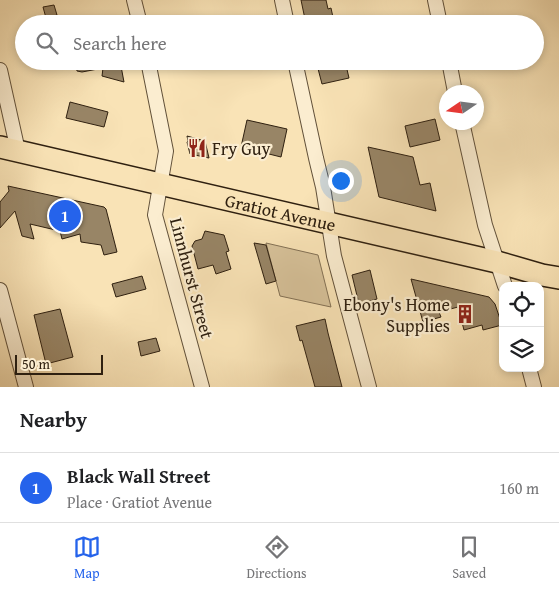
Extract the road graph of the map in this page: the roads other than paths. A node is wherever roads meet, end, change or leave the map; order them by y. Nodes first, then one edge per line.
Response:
1 (134, 0) edge
2 (282, 0) edge
3 (435, 0) edge
4 (138, 15) edge
5 (285, 15) edge
6 (438, 15) edge
7 (0, 70) edge
8 (150, 70) edge
9 (297, 70) edge
10 (451, 70) edge
11 (454, 85) edge
12 (464, 130) edge
13 (9, 149) edge
14 (161, 184) junction
15 (330, 223) junction
16 (498, 262) junction
17 (559, 278) edge
18 (504, 282) edge
19 (0, 290) edge
20 (530, 372) edge
21 (26, 387) edge
22 (202, 387) edge
23 (369, 387) edge
24 (534, 387) edge

1 - 4 street
2 - 5 street
3 - 6 street
7 - 13 street
8 - 14 street, Linnhurst Street
9 - 15 street
10 - 11 street
12 - 16 street
13 - 14 main road, Gratiot Avenue
14 - 15 main road, Gratiot Avenue
14 - 22 street, Linnhurst Street
15 - 16 main road, Gratiot Avenue
15 - 23 street
16 - 17 main road, Gratiot Avenue
16 - 18 street
19 - 21 street
20 - 24 street

